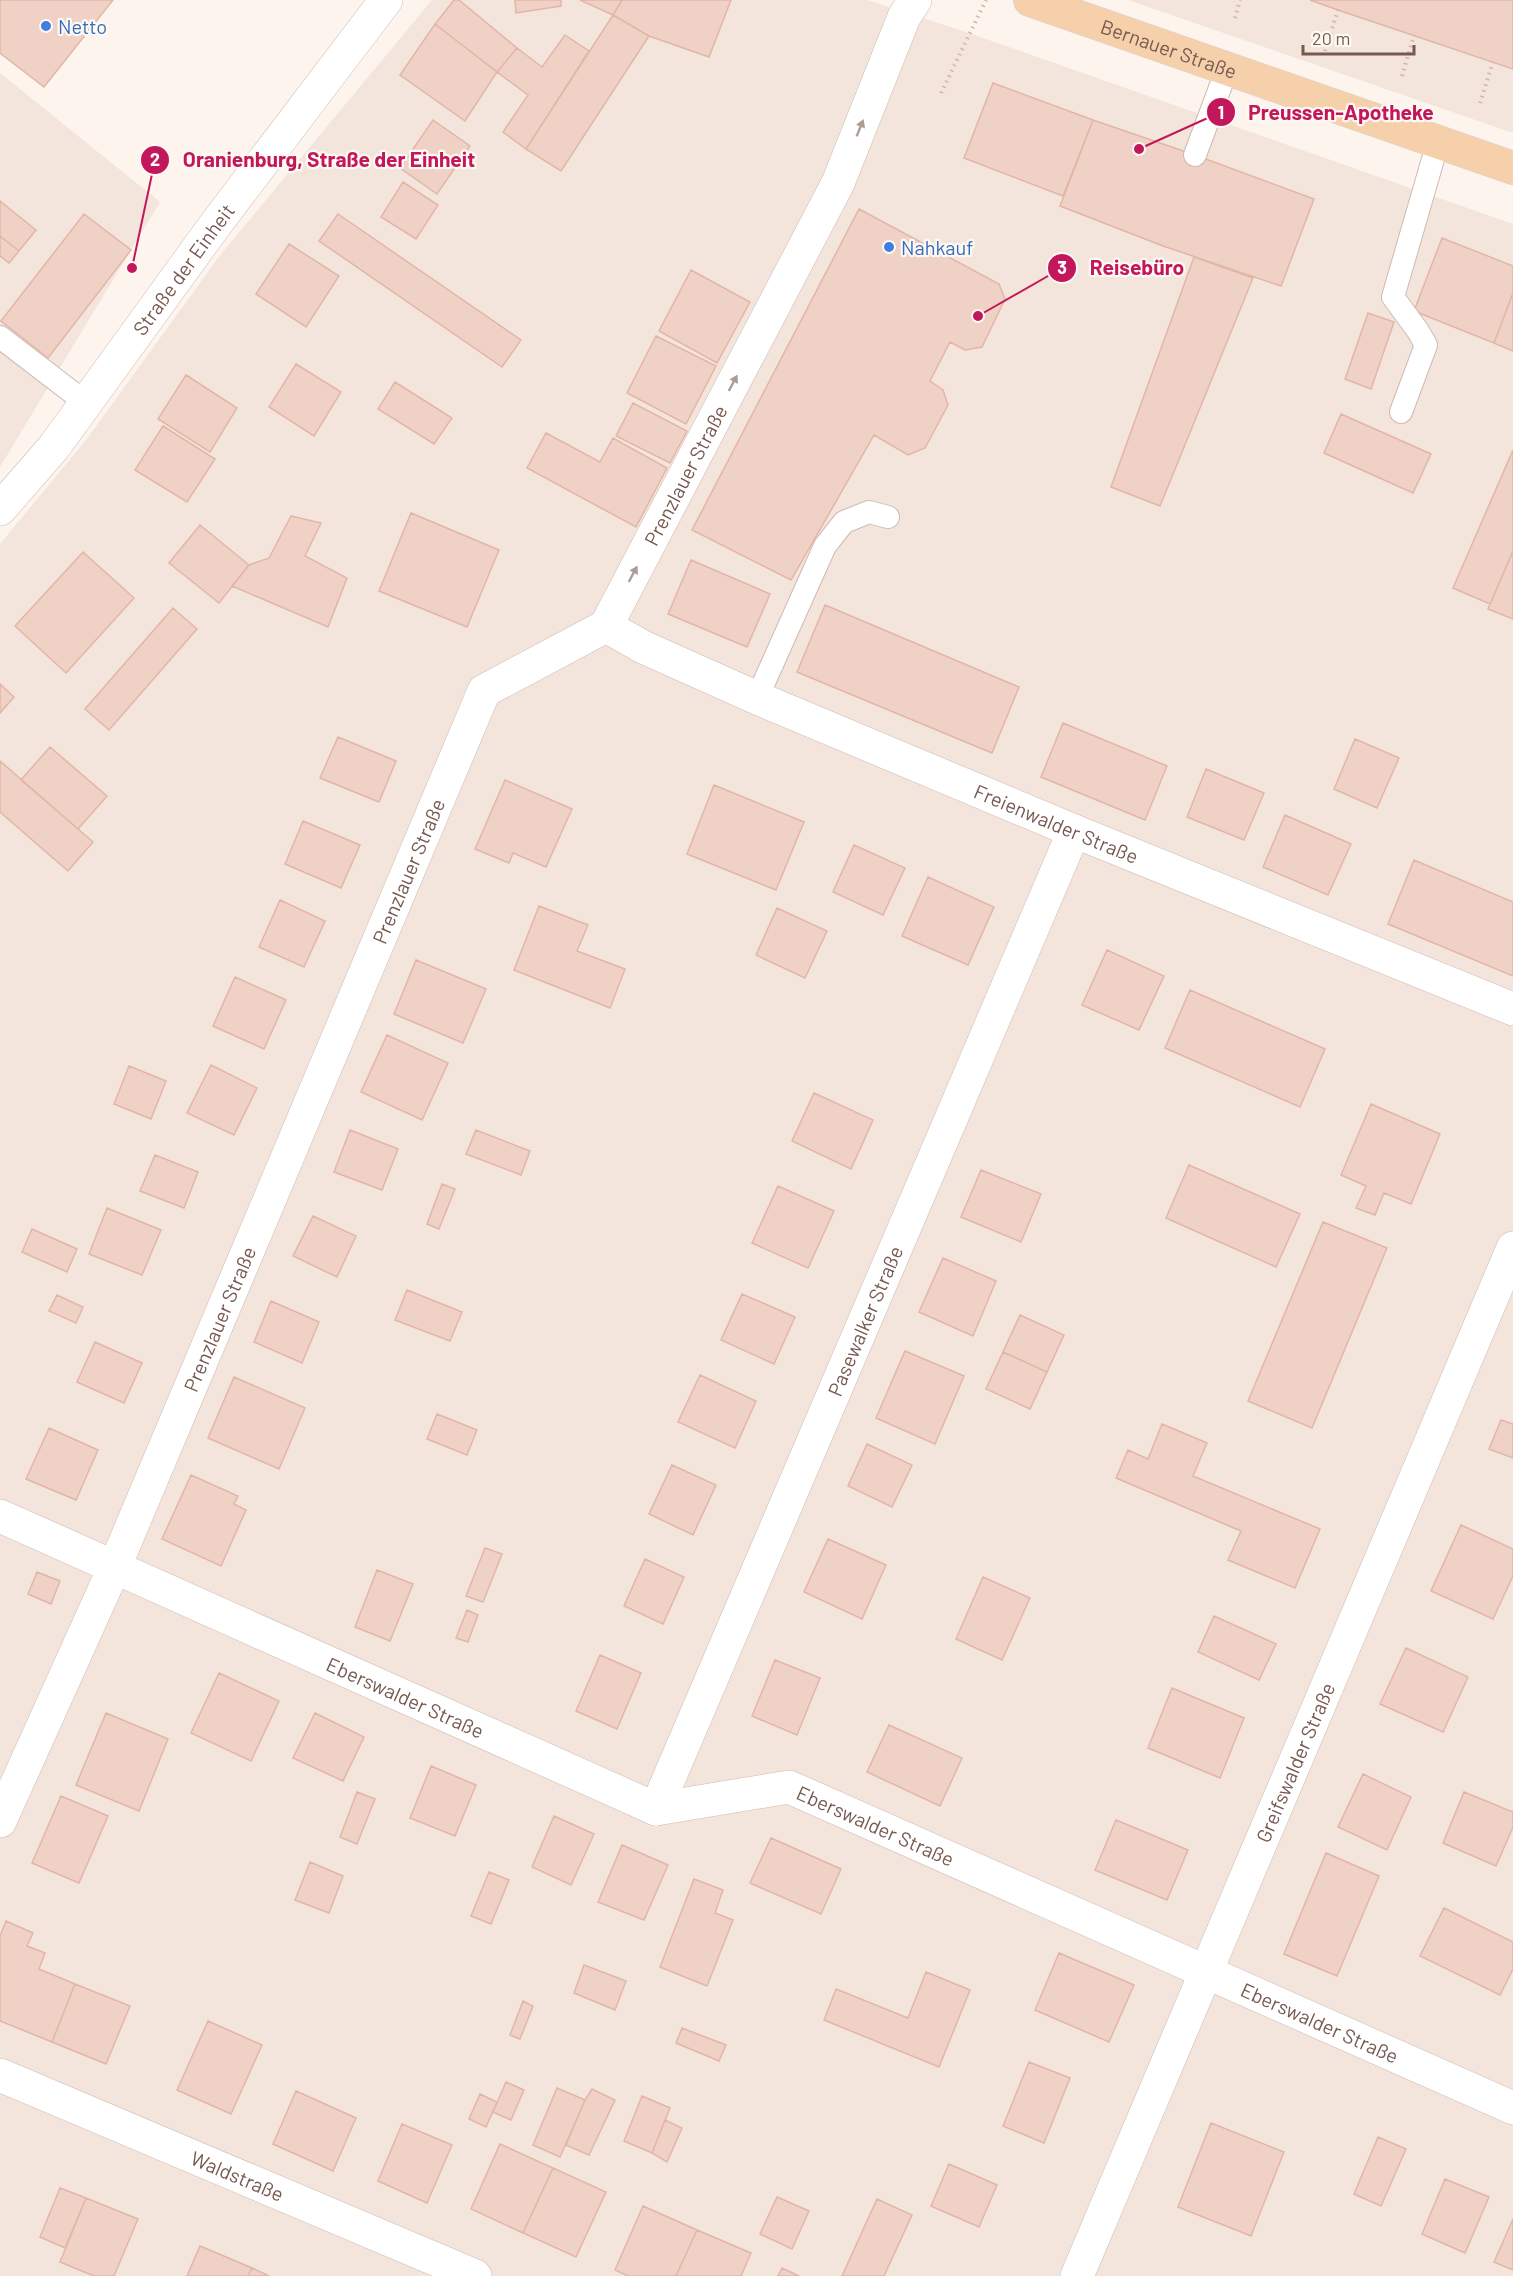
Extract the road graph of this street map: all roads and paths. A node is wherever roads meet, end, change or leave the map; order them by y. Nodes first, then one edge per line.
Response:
1 (386, 0) edge
2 (915, 0) edge
3 (986, 0) edge
4 (1030, 0) edge
5 (1240, 0) edge
6 (1091, 10) edge
7 (1338, 10) dead end
8 (1234, 18) dead end
9 (1414, 35) dead end
10 (1325, 51) dead end
11 (1493, 62) dead end
12 (1227, 69) junction
13 (1402, 76) dead end
14 (941, 93) dead end
15 (1480, 103) dead end
16 (1438, 142) junction
17 (1195, 155) dead end
18 (1513, 168) edge
19 (0, 337) edge
20 (86, 404) junction
21 (1401, 412) dead end
22 (0, 509) edge
23 (888, 517) dead end
24 (606, 626) junction
25 (757, 698) junction
26 (1074, 831) junction
27 (1513, 1009) edge
28 (1513, 1248) edge
29 (0, 1516) edge
30 (115, 1566) junction
31 (656, 1809) junction
32 (0, 1821) edge
33 (1207, 1972) junction
34 (0, 2075) edge
35 (1513, 2108) edge
36 (475, 2276) edge
37 (1077, 2276) edge

1 - 20 street, Straße der Einheit
24 -> 2 street, Prenzlauer Straße
3 - 14 path
4 - 6 main road, Bernauer Straße
5 - 8 path
6 - 12 main road, Bernauer Straße
7 - 10 path
9 - 13 path
11 - 15 path
12 - 16 main road, Bernauer Straße
12 - 17 lane
16 - 18 main road, Bernauer Straße
16 - 21 lane
19 - 20 lane
20 - 22 street, Straße der Einheit
23 - 25 lane
24 - 25 street, Freienwalder Straße
24 - 30 street, Prenzlauer Straße
25 - 26 street, Freienwalder Straße
26 - 27 street, Freienwalder Straße
26 - 31 street, Pasewalker Straße
28 - 33 street, Greifswalder Straße
29 - 30 street, Eberswalder Straße
30 - 31 street, Eberswalder Straße
30 - 32 street, Prenzlauer Straße
31 - 33 street, Eberswalder Straße
33 - 35 street, Eberswalder Straße
33 - 37 street, Greifswalder Straße
34 - 36 street, Waldstraße

